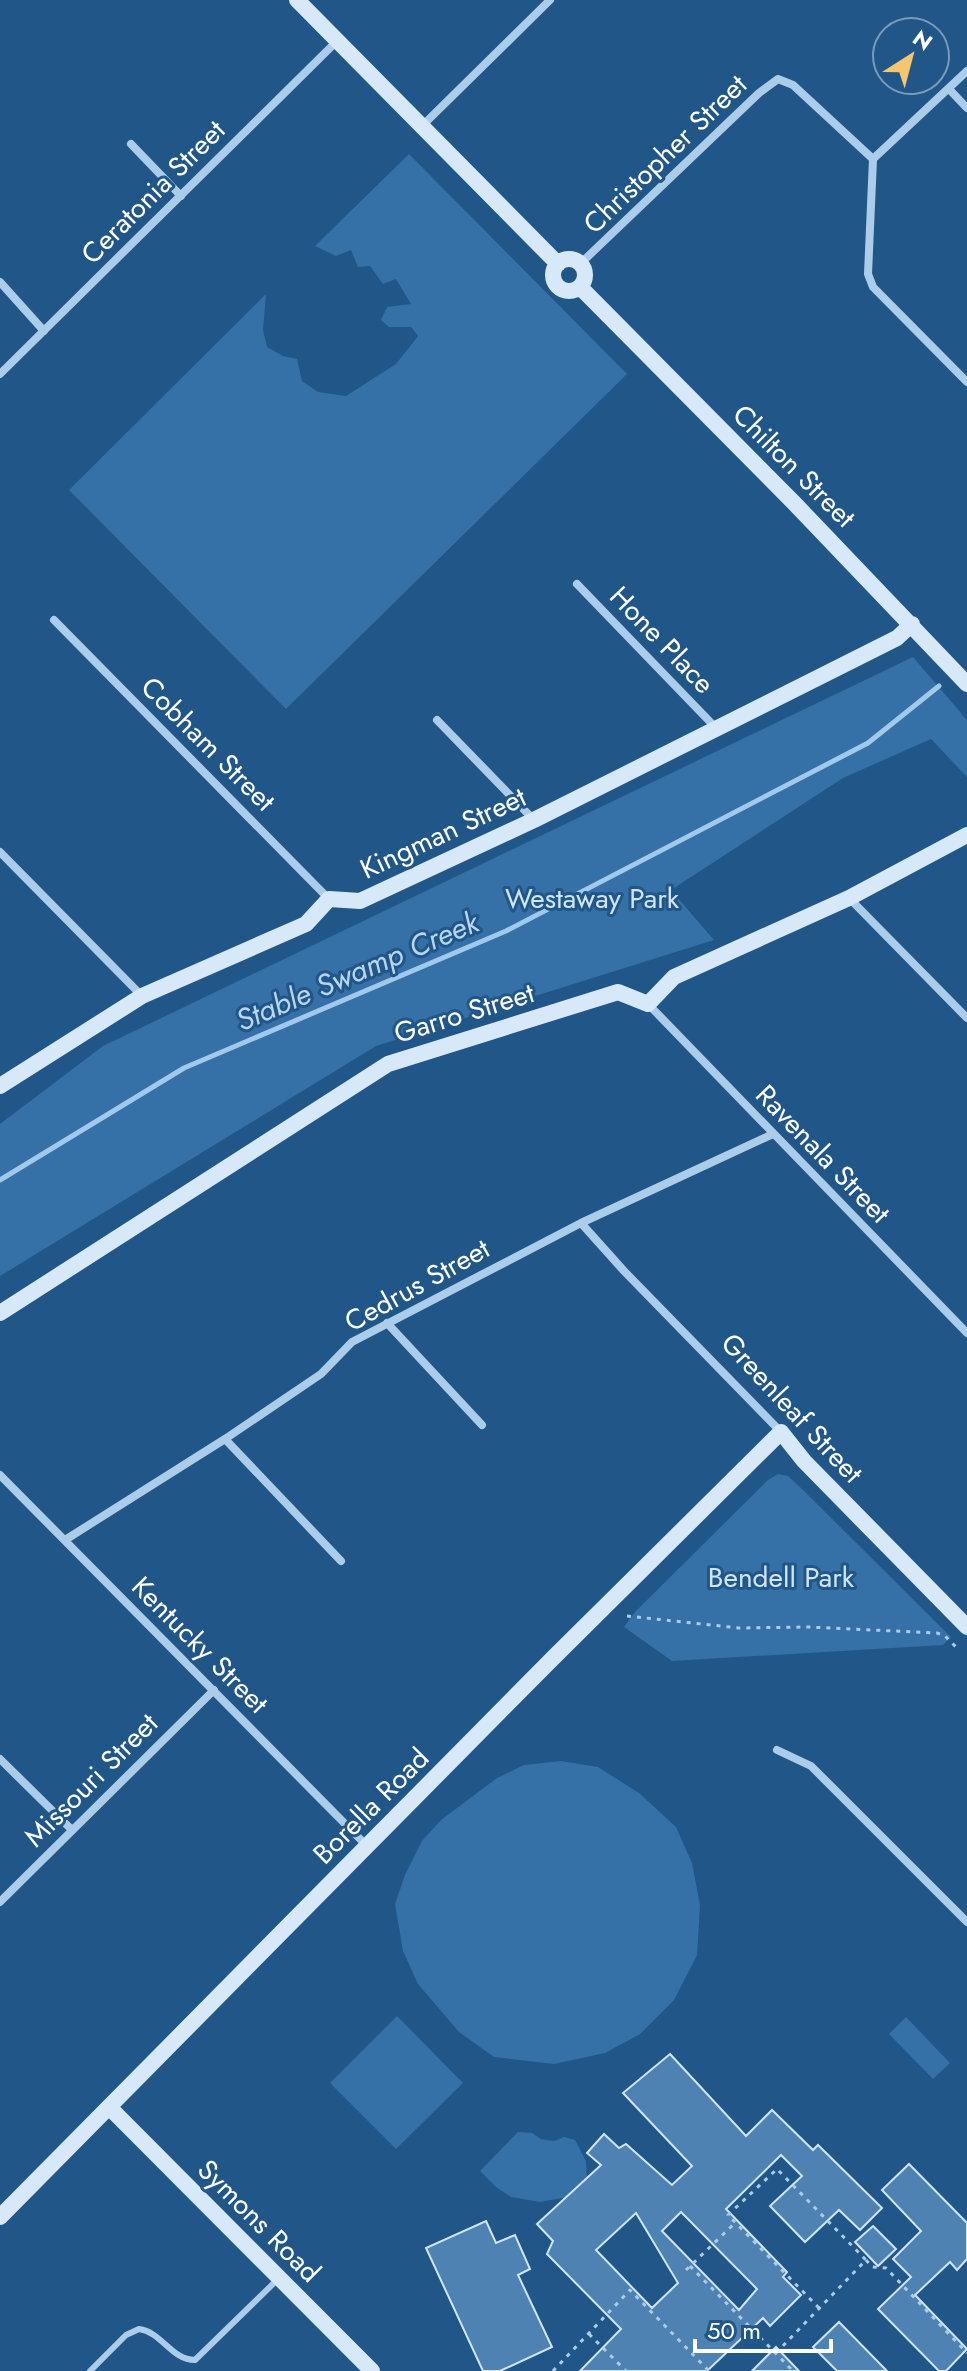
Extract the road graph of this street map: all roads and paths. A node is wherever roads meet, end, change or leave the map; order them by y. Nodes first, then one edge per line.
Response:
1 (297, 0) edge
2 (550, 0) edge
3 (338, 40) junction
4 (967, 71) edge
5 (951, 87) edge
6 (951, 91) edge
7 (941, 96) edge
8 (967, 108) edge
9 (422, 126) junction
10 (131, 144) dead end
11 (873, 159) junction
12 (181, 196) junction
13 (558, 264) junction
14 (580, 264) junction
15 (0, 282) edge
16 (580, 287) junction
17 (44, 331) junction
18 (0, 374) edge
19 (967, 382) edge
20 (577, 584) dead end
21 (54, 620) dead end
22 (912, 624) junction
23 (967, 684) edge
24 (437, 720) dead end
25 (716, 728) junction
26 (534, 820) junction
27 (967, 835) edge
28 (0, 852) edge
29 (849, 898) junction
30 (329, 899) junction
31 (142, 996) junction
32 (648, 1004) junction
33 (967, 1018) edge
34 (0, 1086) edge
35 (773, 1134) junction
36 (581, 1223) junction
37 (0, 1313) edge
38 (387, 1323) junction
39 (967, 1333) edge
40 (482, 1425) dead end
41 (781, 1432) junction
42 (225, 1439) junction
43 (0, 1475) edge
44 (65, 1540) junction
45 (341, 1561) dead end
46 (627, 1616) dead end
47 (967, 1627) edge
48 (958, 1649) dead end
49 (214, 1690) junction
50 (777, 1750) dead end
51 (0, 1759) edge
52 (71, 1829) junction
53 (368, 1846) junction
54 (0, 1902) edge
55 (967, 1922) edge
56 (109, 2107) junction
57 (0, 2217) edge
58 (735, 2223) junction
59 (866, 2260) junction
60 (690, 2266) junction
61 (686, 2270) dead end
62 (279, 2277) junction
63 (819, 2308) junction
64 (589, 2334) junction
65 (776, 2353) junction
66 (967, 2353) edge
67 (90, 2371) edge
68 (372, 2371) edge
69 (553, 2371) edge
70 (626, 2371) edge
71 (709, 2371) edge
72 (793, 2371) edge

1 - 3 street
2 - 9 street
3 - 9 street
3 - 12 street, Ceratonia Street
4 - 5 street
6 - 8 street
7 - 11 street
9 - 13 street
10 - 12 street
11 - 14 street, Christopher Street
11 - 19 street
12 - 17 street, Ceratonia Street
13 - 14 street
13 - 16 street
14 - 16 street
15 - 17 street
16 - 22 street, Chilton Street
17 - 18 street, Ceratonia Street
20 - 25 street, Hone Place
21 - 30 street, Cobham Street
22 - 23 street, Chilton Street
22 - 25 street, Kingman Street
24 - 26 street
25 - 26 street, Kingman Street
26 - 30 street, Kingman Street
27 - 29 street
28 - 31 street
29 - 32 street
29 - 33 street
30 - 31 street, Kingman Street
31 - 34 street, Kingman Street
32 - 35 street, Ravenala Street
32 - 37 street, Garro Street
35 - 36 street, Cedrus Street
35 - 39 street, Ravenala Street
36 - 38 street, Cedrus Street
36 - 41 street, Greenleaf Street
38 - 40 street
38 - 42 street, Cedrus Street
41 - 47 street, Greenleaf Street
41 - 53 street, Borella Road
42 - 44 street, Cedrus Street
42 - 45 street
43 - 44 street, Kentucky Street
44 - 49 street, Kentucky Street
46 - 48 path
49 - 52 street, Missouri Street
49 - 53 street, Kentucky Street
50 - 55 street
51 - 52 street
52 - 54 street, Missouri Street
53 - 56 street, Borella Road
56 - 57 street, Borella Road
56 - 62 street, Symons Road
58 - 59 path
58 - 60 path
58 - 63 path
59 - 63 path
59 - 66 path
60 - 61 path
60 - 65 path
62 - 67 lane
62 - 68 street, Symons Road
63 - 65 path
64 - 69 path
64 - 70 path
64 - 71 path
65 - 72 path

